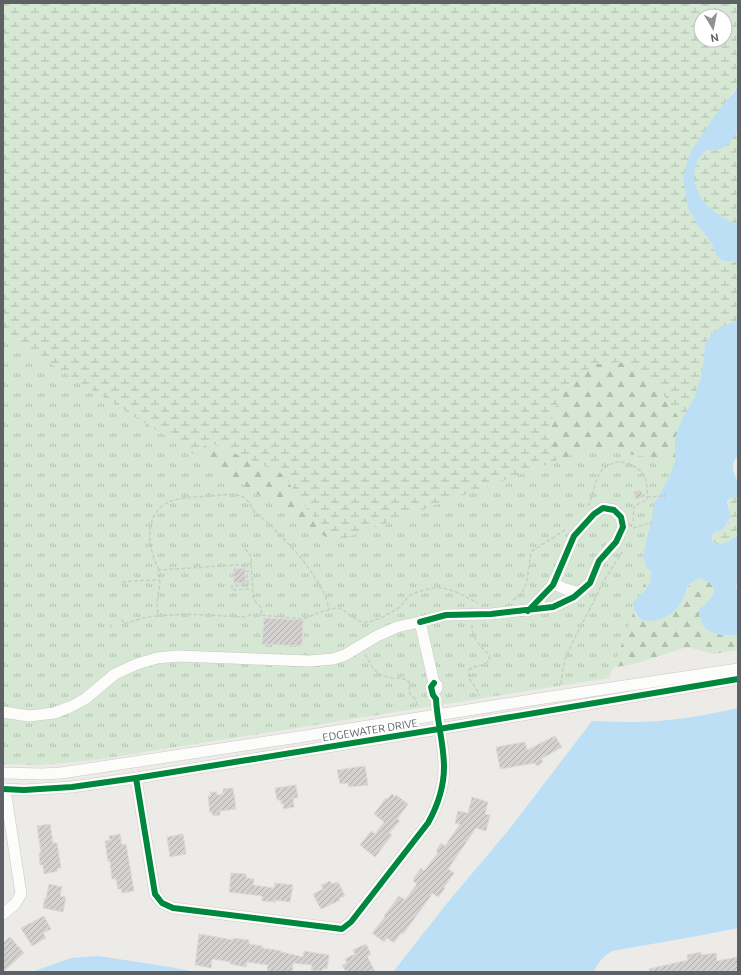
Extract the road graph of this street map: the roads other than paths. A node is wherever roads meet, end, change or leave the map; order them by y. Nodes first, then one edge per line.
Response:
1 (553, 583) junction
2 (579, 593) junction
3 (528, 611) junction
4 (420, 622) junction
5 (738, 669) edge
6 (738, 679) edge
7 (3, 712) edge
8 (437, 715) junction
9 (440, 729) junction
10 (3, 773) edge
11 (136, 778) junction
12 (4, 789) edge
13 (3, 914) edge

1 - 2 street
1 - 2 street
1 - 3 street
2 - 3 street
3 - 4 street
4 - 7 street
4 - 8 street
5 - 8 street, EDGEWATER DRIVE
6 - 9 street, EDGEWATER DRIVE
8 - 9 street
8 - 10 street, EDGEWATER DRIVE
9 - 11 street, EDGEWATER DRIVE
9 - 11 street
11 - 12 street, EDGEWATER DRIVE
12 - 13 street

